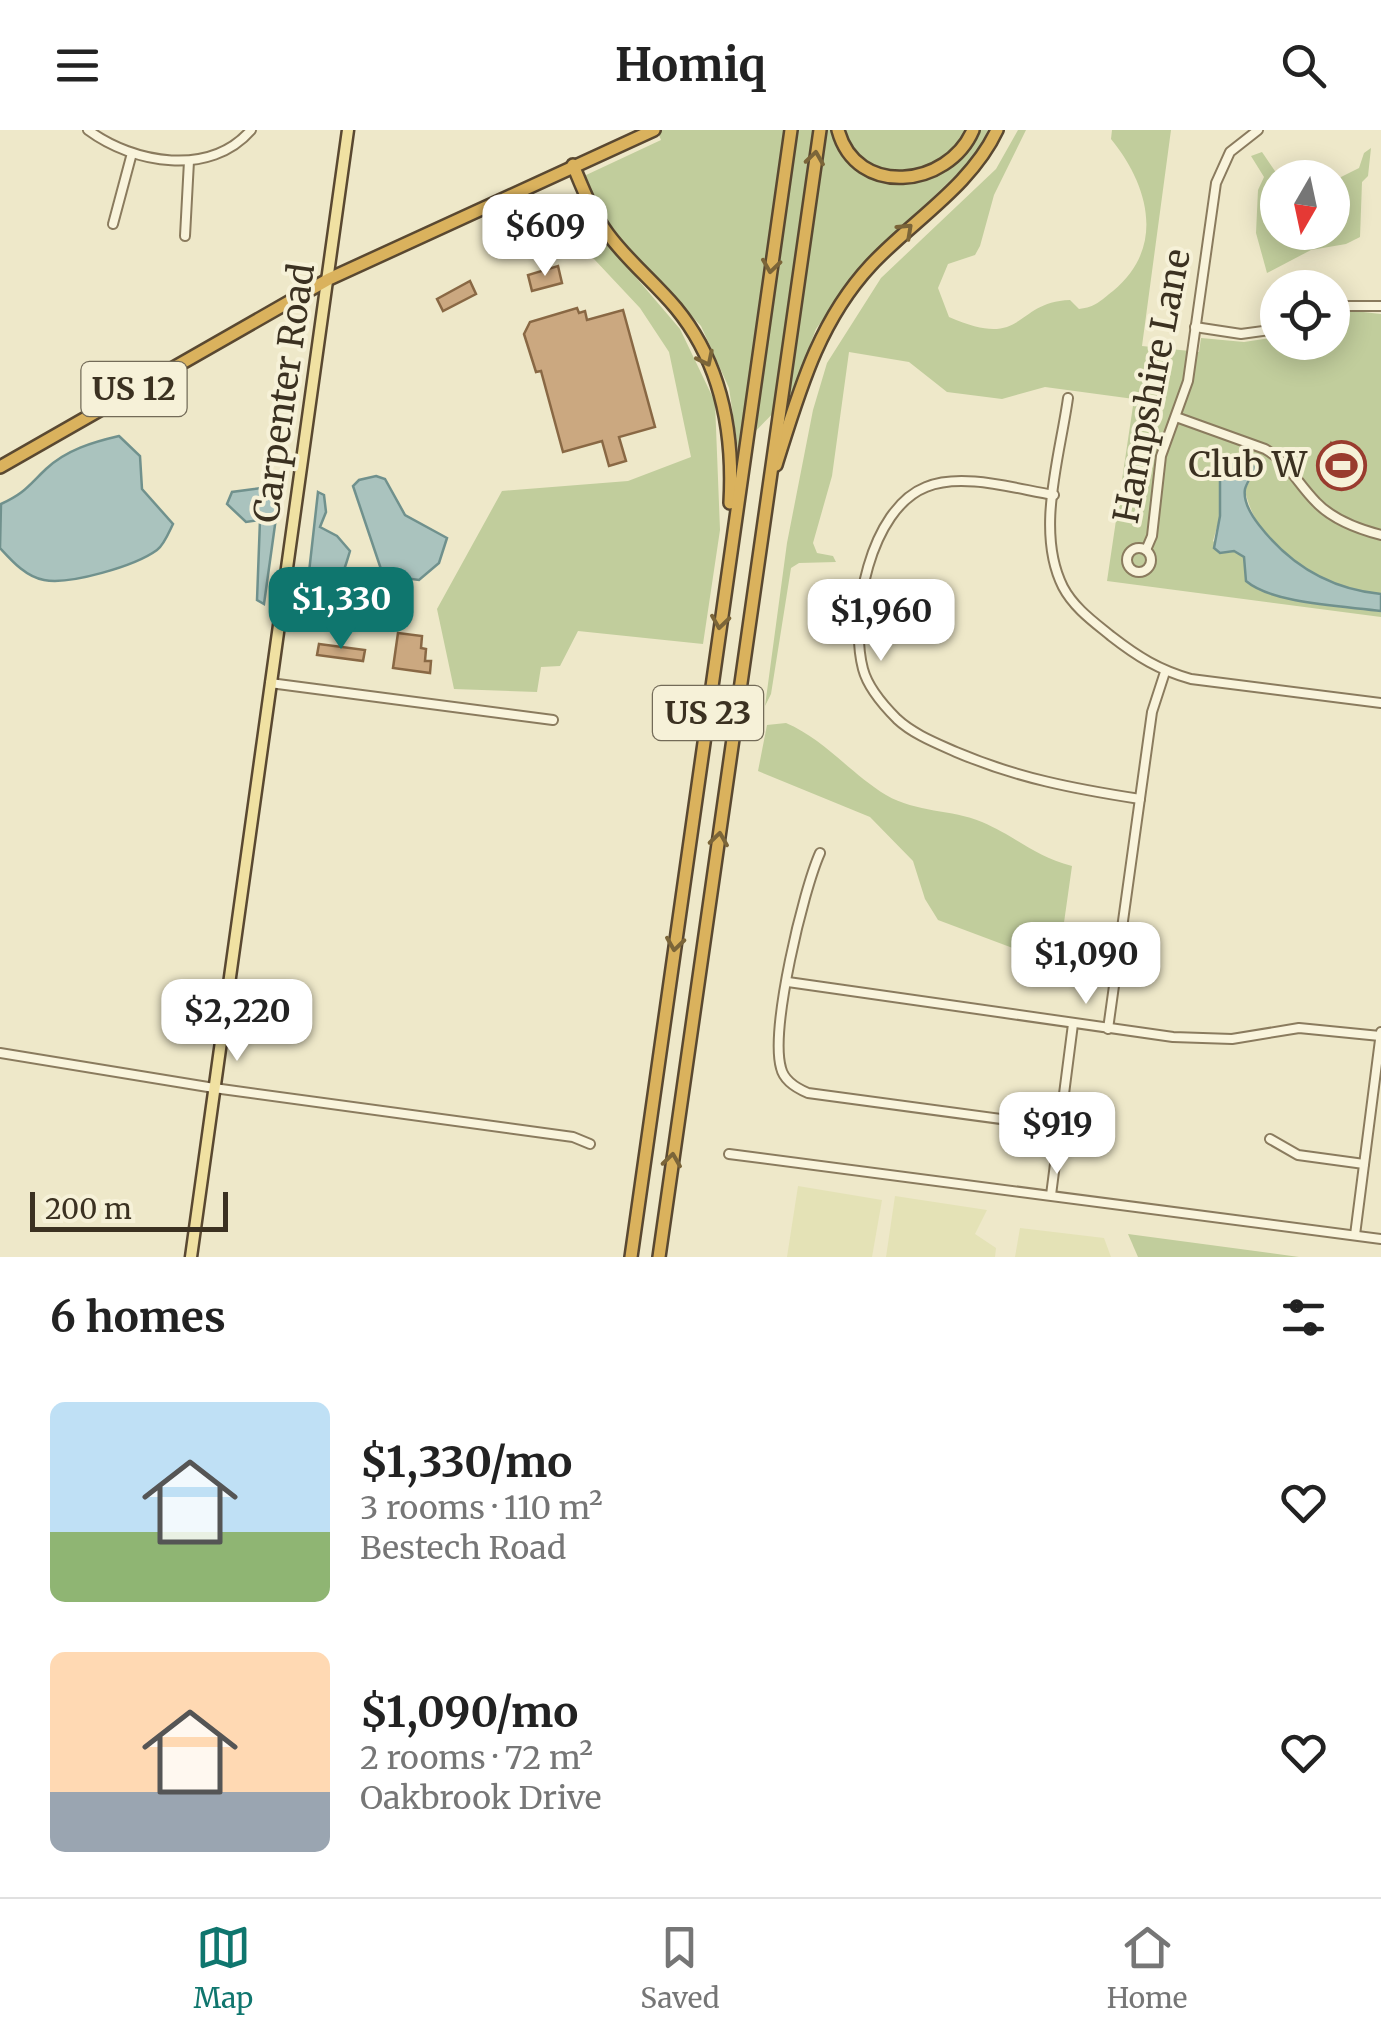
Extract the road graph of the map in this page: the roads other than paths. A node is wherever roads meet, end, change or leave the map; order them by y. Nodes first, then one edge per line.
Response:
1 (88, 130) edge
2 (252, 130) edge
3 (348, 130) edge
4 (791, 130) edge
5 (820, 130) edge
6 (838, 130) edge
7 (973, 130) edge
8 (996, 130) edge
9 (1258, 130) edge
10 (651, 131) edge
11 (1244, 133) edge
12 (132, 153) junction
13 (188, 161) junction
14 (574, 165) junction
15 (113, 224) dead end
16 (185, 236) dead end
17 (329, 279) junction
18 (1350, 306) edge
19 (1381, 306) edge
20 (1195, 328) junction
21 (1260, 331) edge
22 (1068, 398) dead end
23 (1176, 417) junction
24 (0, 467) edge
25 (1054, 495) junction
26 (766, 497) junction
27 (1381, 535) edge
28 (1146, 550) dead end
29 (727, 574) junction
30 (1165, 672) junction
31 (270, 683) junction
32 (1381, 703) edge
33 (554, 720) dead end
34 (1140, 798) junction
35 (820, 853) dead end
36 (788, 982) junction
37 (1073, 1024) junction
38 (1108, 1029) junction
39 (1381, 1034) edge
40 (0, 1053) edge
41 (214, 1088) junction
42 (1060, 1127) junction
43 (1270, 1138) dead end
44 (590, 1144) dead end
45 (729, 1154) dead end
46 (1364, 1164) junction
47 (1050, 1195) junction
48 (1355, 1235) junction
49 (1381, 1239) edge
50 (191, 1257) edge
51 (631, 1257) edge
52 (659, 1257) edge

1 - 12 street
2 - 13 street
3 - 17 main road, Carpenter Road
4 -> 29 highway, US 23
26 -> 5 highway, US 23
6 - 7 highway
26 -> 8 highway
9 - 11 street, Hampshire Lane
10 - 14 highway, US 12
11 - 20 street, Hampshire Lane
12 - 13 street
12 - 15 street
13 - 16 street
14 - 17 highway, US 12
14 -> 29 highway
17 - 24 highway, US 12
17 - 31 main road, Carpenter Road
18 - 19 street
20 - 21 street
20 - 23 street, Hampshire Lane
22 - 25 street
23 - 27 street
23 - 28 street, Hampshire Lane
25 - 30 street
25 - 34 street
52 -> 26 highway, US 23
29 -> 51 highway, US 23
30 - 32 street
30 - 34 street
31 - 33 street
31 - 41 main road, Carpenter Road
34 - 38 street
35 - 36 street
36 - 37 street
36 - 42 street
37 - 38 street
37 - 42 street
38 - 39 street
39 - 46 street
40 - 41 street
41 - 44 street
41 - 50 main road, Carpenter Road
42 - 47 street
43 - 46 street
45 - 47 street
46 - 48 street
47 - 48 street
48 - 49 street

